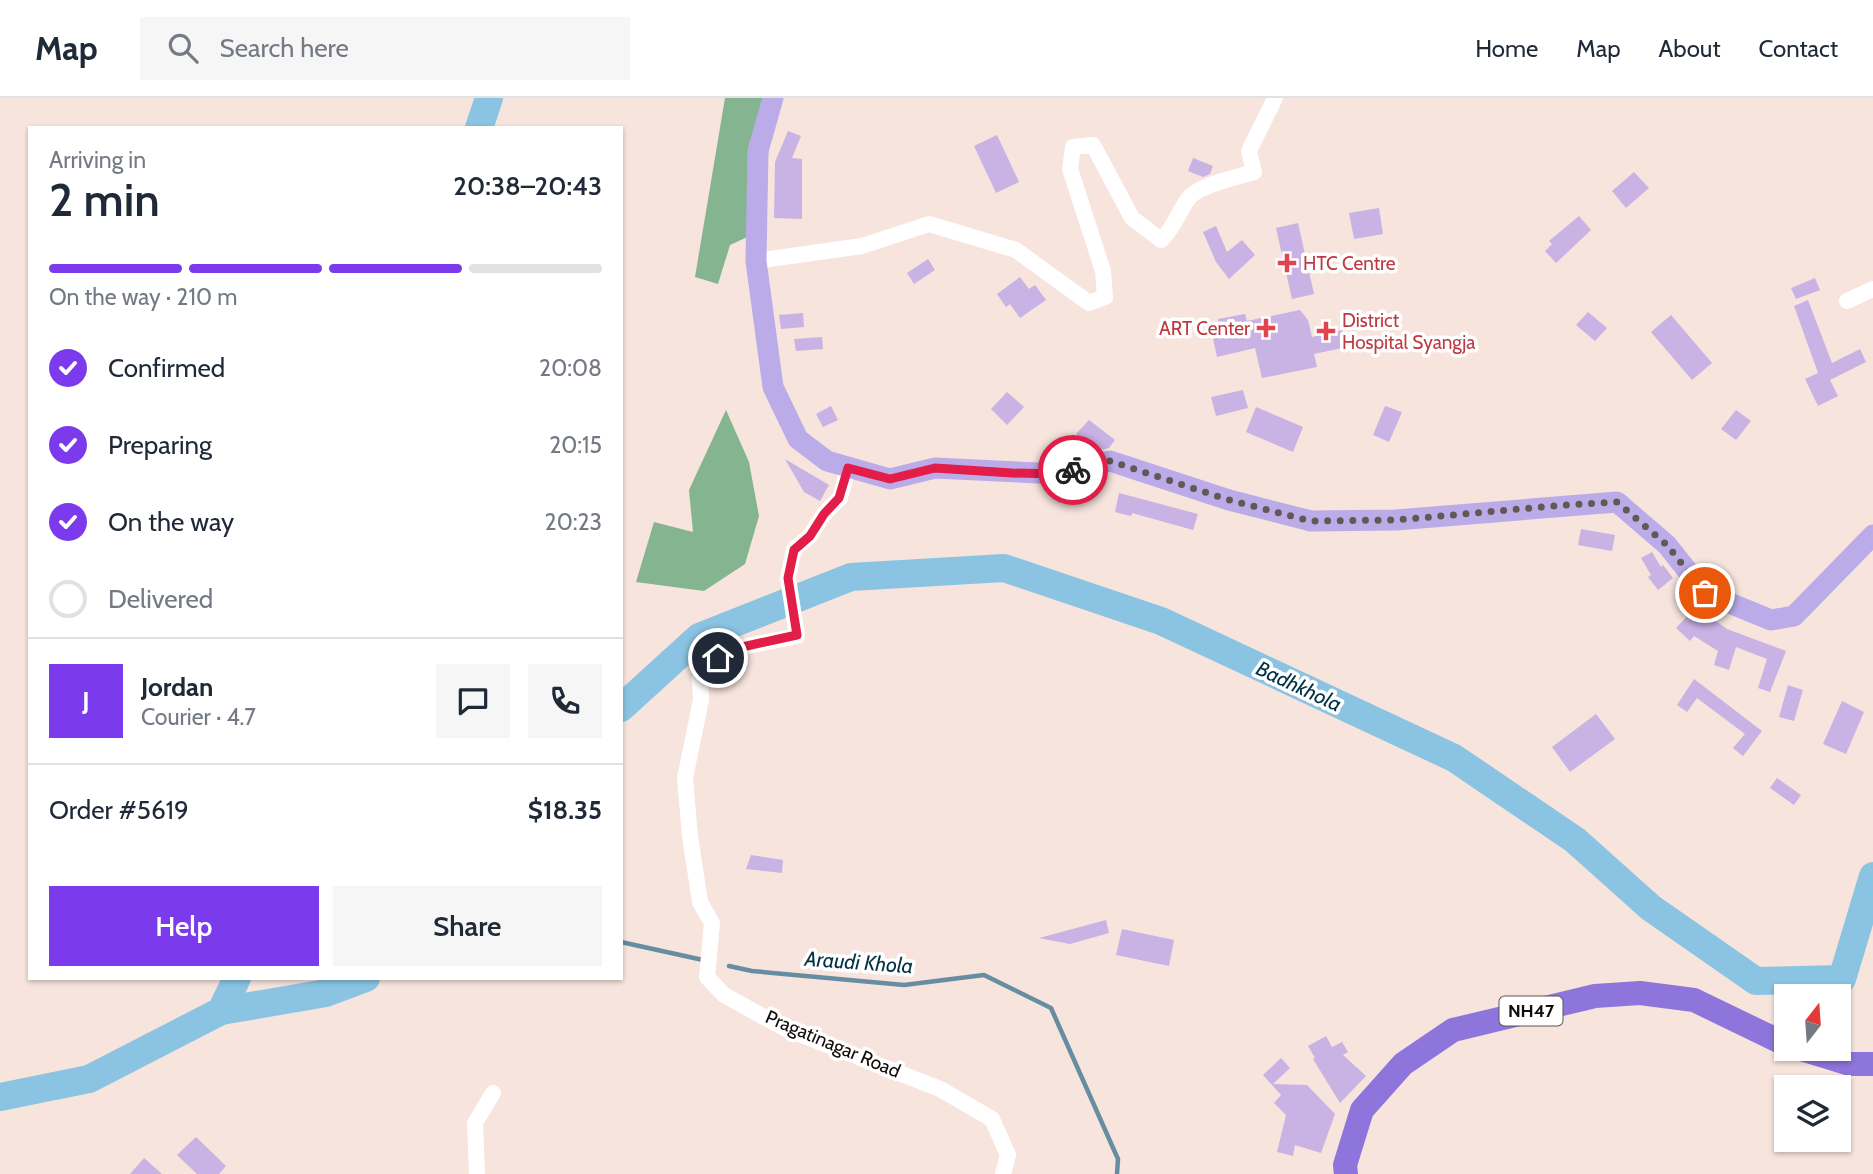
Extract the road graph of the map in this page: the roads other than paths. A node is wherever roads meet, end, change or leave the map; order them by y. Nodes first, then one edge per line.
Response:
1 (773, 98) edge
2 (1275, 98) edge
3 (757, 261) junction
4 (1873, 289) edge
5 (1847, 301) dead end
6 (848, 468) junction
7 (1873, 535) edge
8 (1774, 1039) edge
9 (1840, 1061) edge
10 (1873, 1064) edge
11 (494, 1093) dead end
12 (477, 1174) edge
13 (1003, 1174) edge
14 (1346, 1174) edge

1 - 3 main road
2 - 3 street
3 - 6 main road
4 - 5 street
6 - 7 main road
6 - 13 street, Pragatinagar Road
8 - 14 highway, NH47
9 - 10 highway
11 - 12 street

